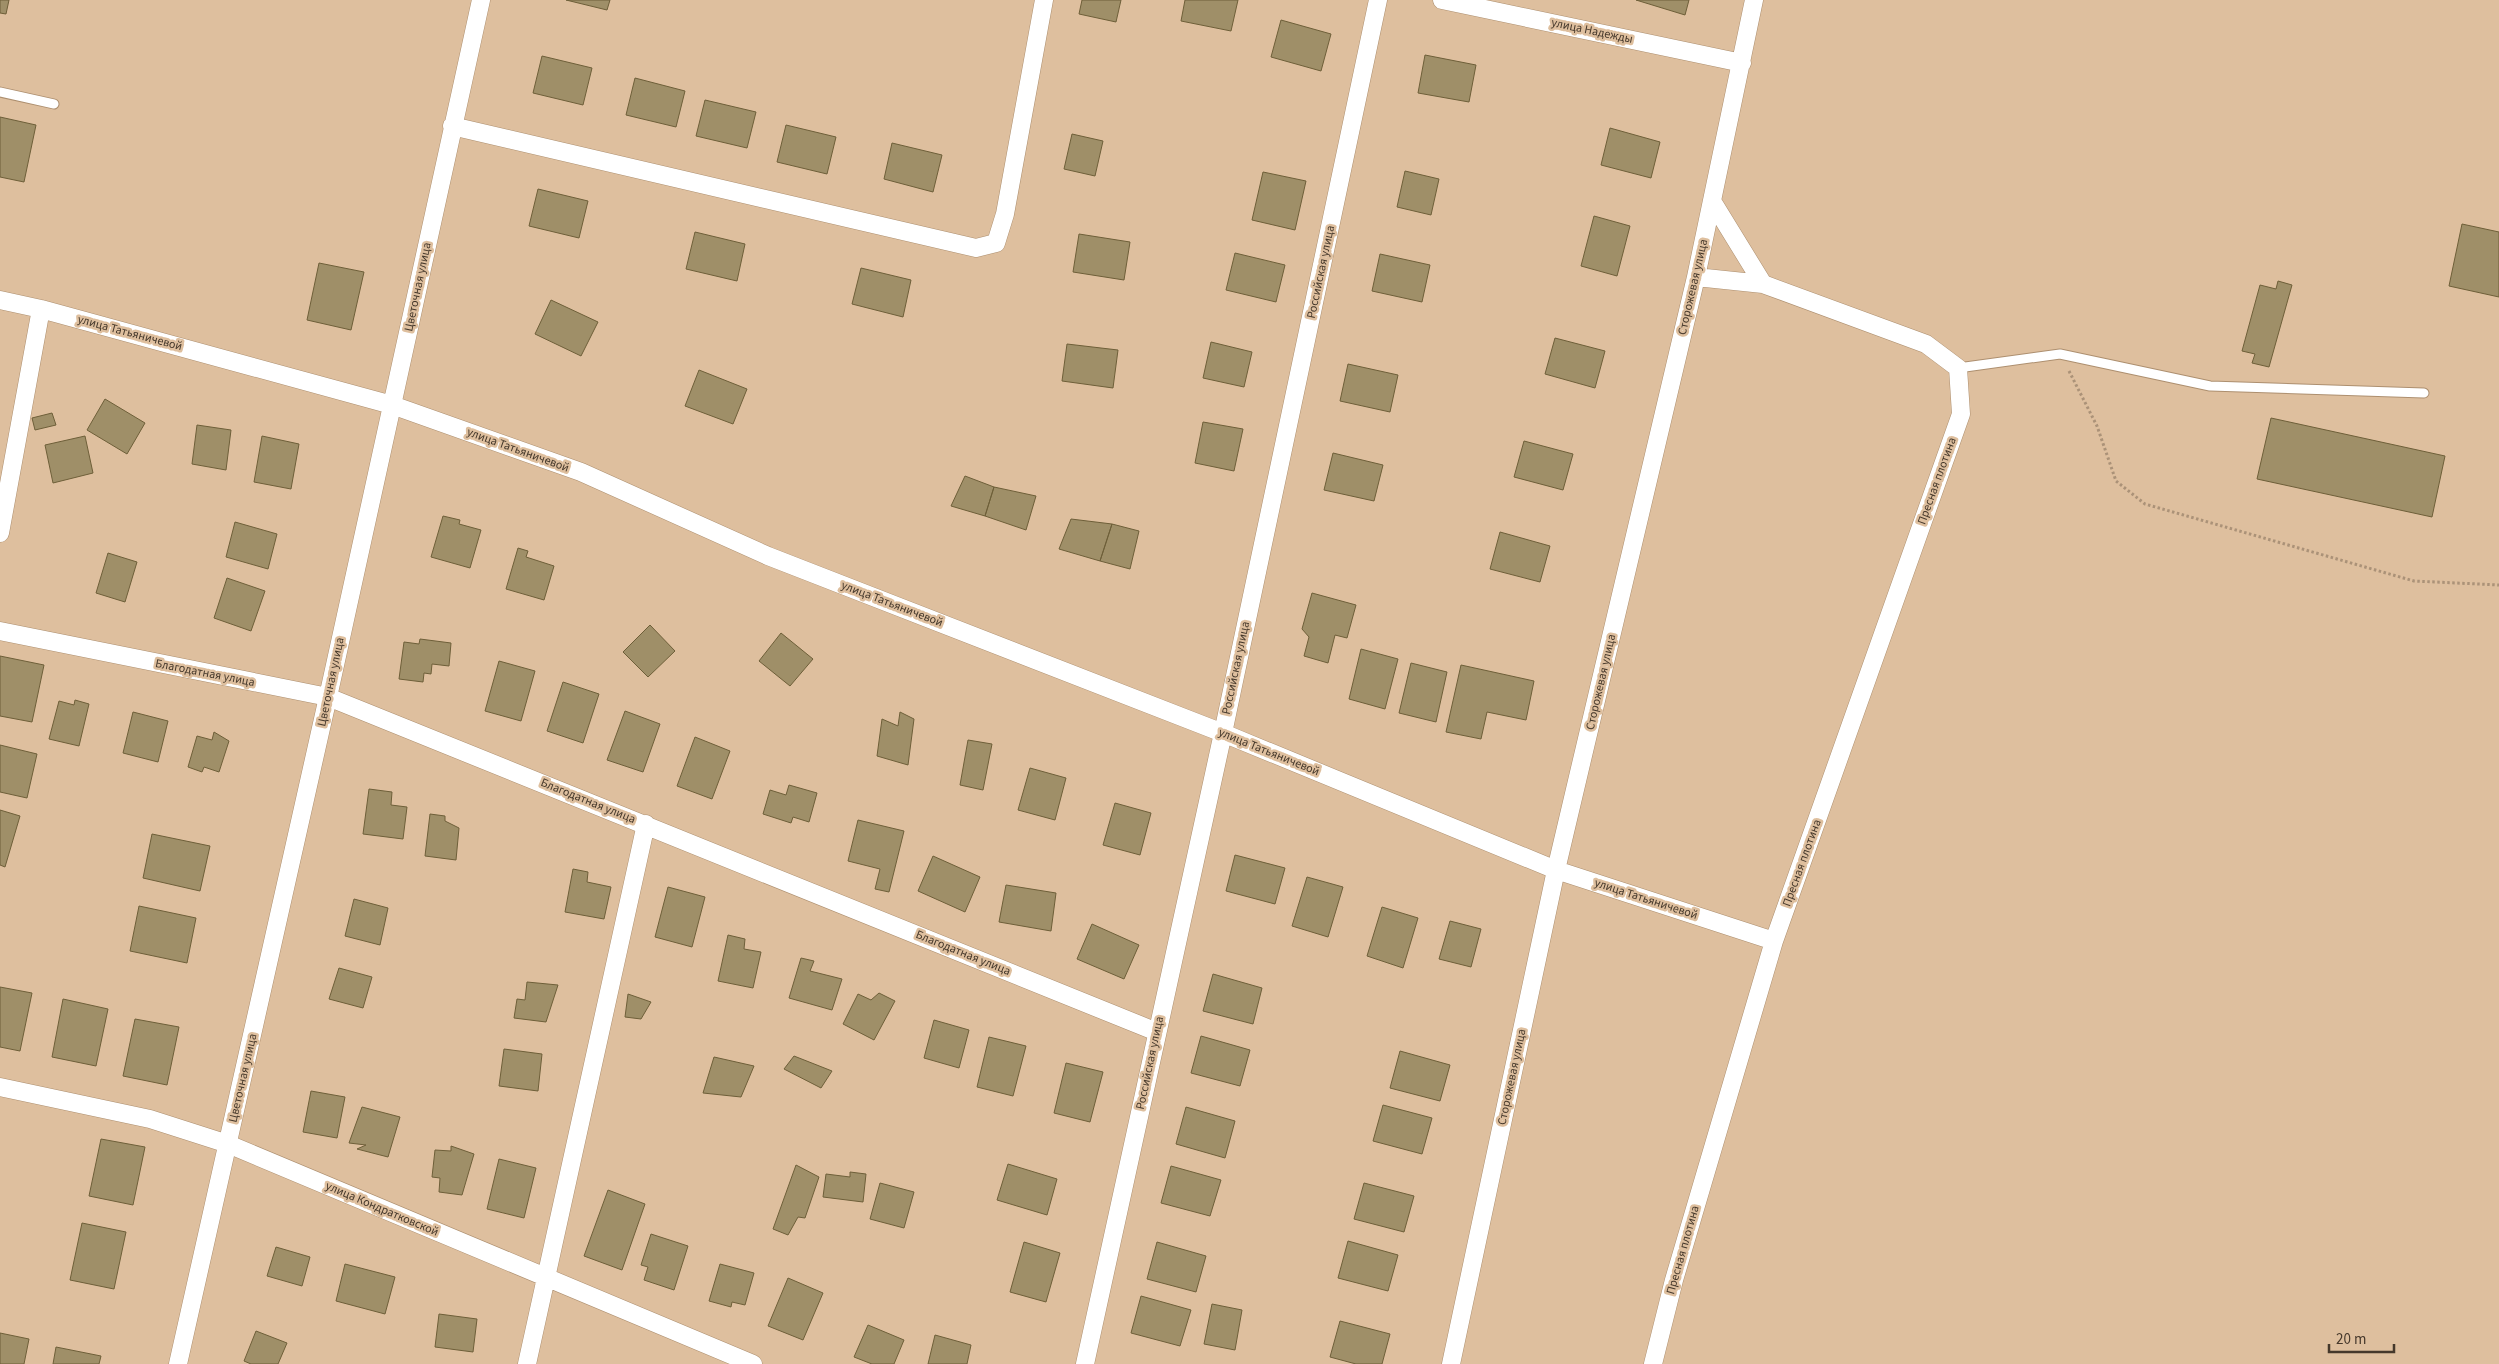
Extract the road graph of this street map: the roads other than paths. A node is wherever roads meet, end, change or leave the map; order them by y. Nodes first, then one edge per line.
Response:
1 (481, 0) edge
2 (1044, 0) edge
3 (1378, 0) edge
4 (1442, 0) edge
5 (1754, 0) edge
6 (1742, 63) junction
7 (0, 92) edge
8 (54, 104) dead end
9 (452, 126) junction
10 (1712, 201) junction
11 (1696, 277) junction
12 (1763, 284) junction
13 (0, 300) edge
14 (41, 309) junction
15 (1958, 368) junction
16 (2424, 393) dead end
17 (392, 405) junction
18 (0, 533) edge
19 (0, 631) edge
20 (328, 698) junction
21 (1222, 733) junction
22 (646, 824) junction
23 (1556, 870) junction
24 (1774, 941) junction
25 (1157, 1032) junction
26 (0, 1087) edge
27 (228, 1144) junction
28 (548, 1278) junction
29 (178, 1364) edge
30 (528, 1364) edge
31 (753, 1364) edge
32 (1085, 1364) edge
33 (1451, 1364) edge
34 (1653, 1364) edge

1 - 9 street, Цветочная улица
2 - 9 street
3 - 21 street, Российская улица
4 - 6 street, улица Надежды
5 - 6 street, Сторожевая улица
6 - 10 street, Сторожевая улица
7 - 8 lane
9 - 17 street, Цветочная улица
10 - 11 street, Сторожевая улица
10 - 12 street
11 - 12 street
11 - 23 street, Сторожевая улица
12 - 15 street
13 - 14 street, улица Татьяничевой
14 - 17 street, улица Татьяничевой
14 - 18 street
15 - 16 lane
15 - 24 street, Пресная плотина
17 - 20 street, Цветочная улица
17 - 21 street, улица Татьяничевой
19 - 20 street, Благодатная улица
20 - 22 street, Благодатная улица
20 - 27 street, Цветочная улица
21 - 23 street, улица Татьяничевой
21 - 25 street, Российская улица
22 - 25 street, Благодатная улица
22 - 28 street
23 - 24 street, улица Татьяничевой
23 - 33 street, Сторожевая улица
24 - 34 street, Пресная плотина
25 - 32 street, Российская улица
26 - 27 street, улица Кондратковской
27 - 28 street, улица Кондратковской
27 - 29 street, Цветочная улица
28 - 30 street
28 - 31 street, улица Кондратковской

